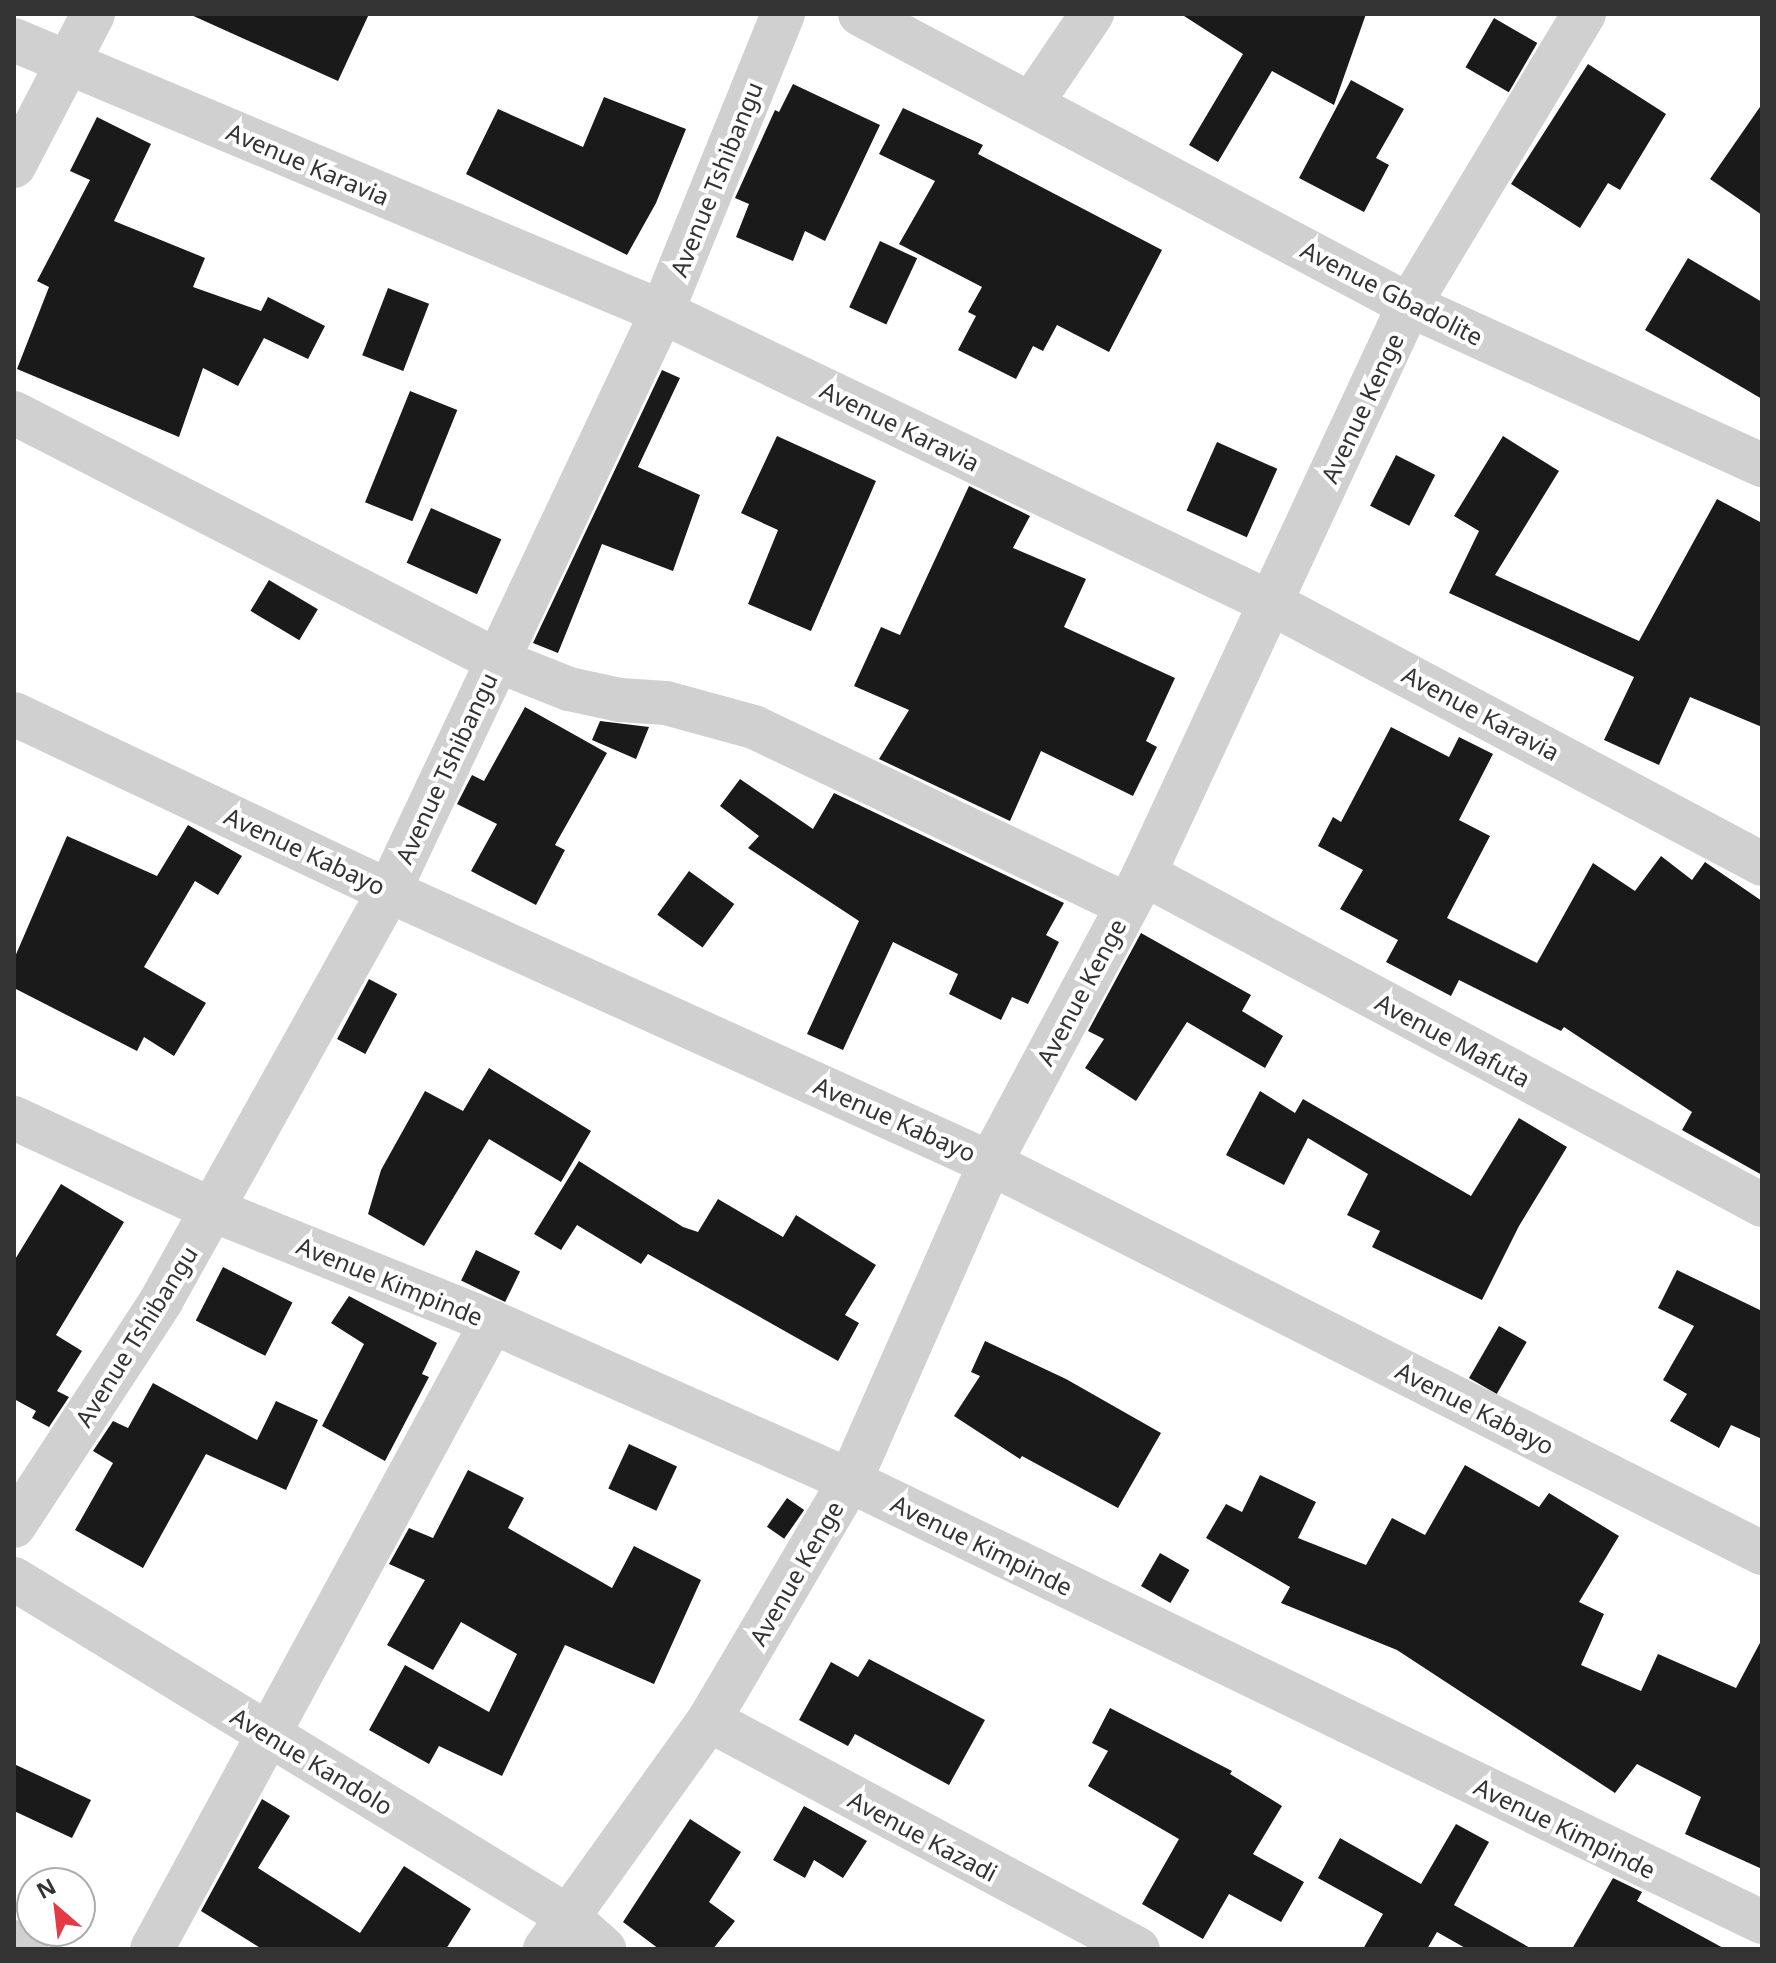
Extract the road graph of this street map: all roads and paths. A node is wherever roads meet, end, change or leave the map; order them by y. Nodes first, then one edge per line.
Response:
1 (93, 14) edge
2 (783, 14) edge
3 (860, 14) edge
4 (1092, 14) edge
5 (1584, 14) edge
6 (14, 40) edge
7 (68, 64) junction
8 (1031, 104) junction
9 (14, 166) edge
10 (1409, 305) junction
11 (662, 312) junction
12 (14, 413) edge
13 (1762, 465) edge
14 (1271, 603) junction
15 (496, 660) junction
16 (14, 714) edge
17 (1762, 864) edge
18 (1136, 890) junction
19 (389, 891) junction
20 (14, 1118) edge
21 (990, 1163) junction
22 (1762, 1205) edge
23 (213, 1210) junction
24 (492, 1322) junction
25 (850, 1481) junction
26 (14, 1526) edge
27 (1762, 1553) edge
28 (14, 1579) edge
29 (709, 1720) junction
30 (269, 1735) junction
31 (1762, 1922) edge
32 (556, 1933) edge
33 (14, 1942) edge
34 (26, 1949) edge
35 (152, 1949) edge
36 (604, 1949) edge
37 (1138, 1949) edge

1 - 7 street
2 - 11 street, Avenue Tshibangu
3 - 8 street, Avenue Gbadolite
4 - 8 street
5 - 10 street, Avenue Kenge
6 - 7 street, Avenue Karavia
7 - 9 street
7 - 11 street, Avenue Karavia
8 - 10 street, Avenue Gbadolite
10 - 13 street, Avenue Gbadolite
10 - 14 street, Avenue Kenge
11 - 14 street, Avenue Karavia
11 - 15 street, Avenue Tshibangu
12 - 15 street
14 - 17 street, Avenue Karavia
14 - 18 street, Avenue Kenge
15 - 18 street
15 - 19 street, Avenue Tshibangu
16 - 19 street, Avenue Kabayo
18 - 21 street, Avenue Kenge
18 - 22 street, Avenue Mafuta
19 - 21 street, Avenue Kabayo
19 - 23 street, Avenue Tshibangu
20 - 23 street, Avenue Kimpinde
21 - 25 street, Avenue Kenge
21 - 27 street, Avenue Kabayo
23 - 24 street, Avenue Kimpinde
23 - 26 street, Avenue Tshibangu
24 - 25 street, Avenue Kimpinde
24 - 30 street
25 - 29 street, Avenue Kenge
25 - 31 street, Avenue Kimpinde
28 - 30 street, Avenue Kandolo
29 - 32 street, Avenue Kenge
29 - 37 street, Avenue Kazadi
30 - 32 street, Avenue Kandolo
30 - 35 street
32 - 36 street, Avenue Kandolo
33 - 34 street

